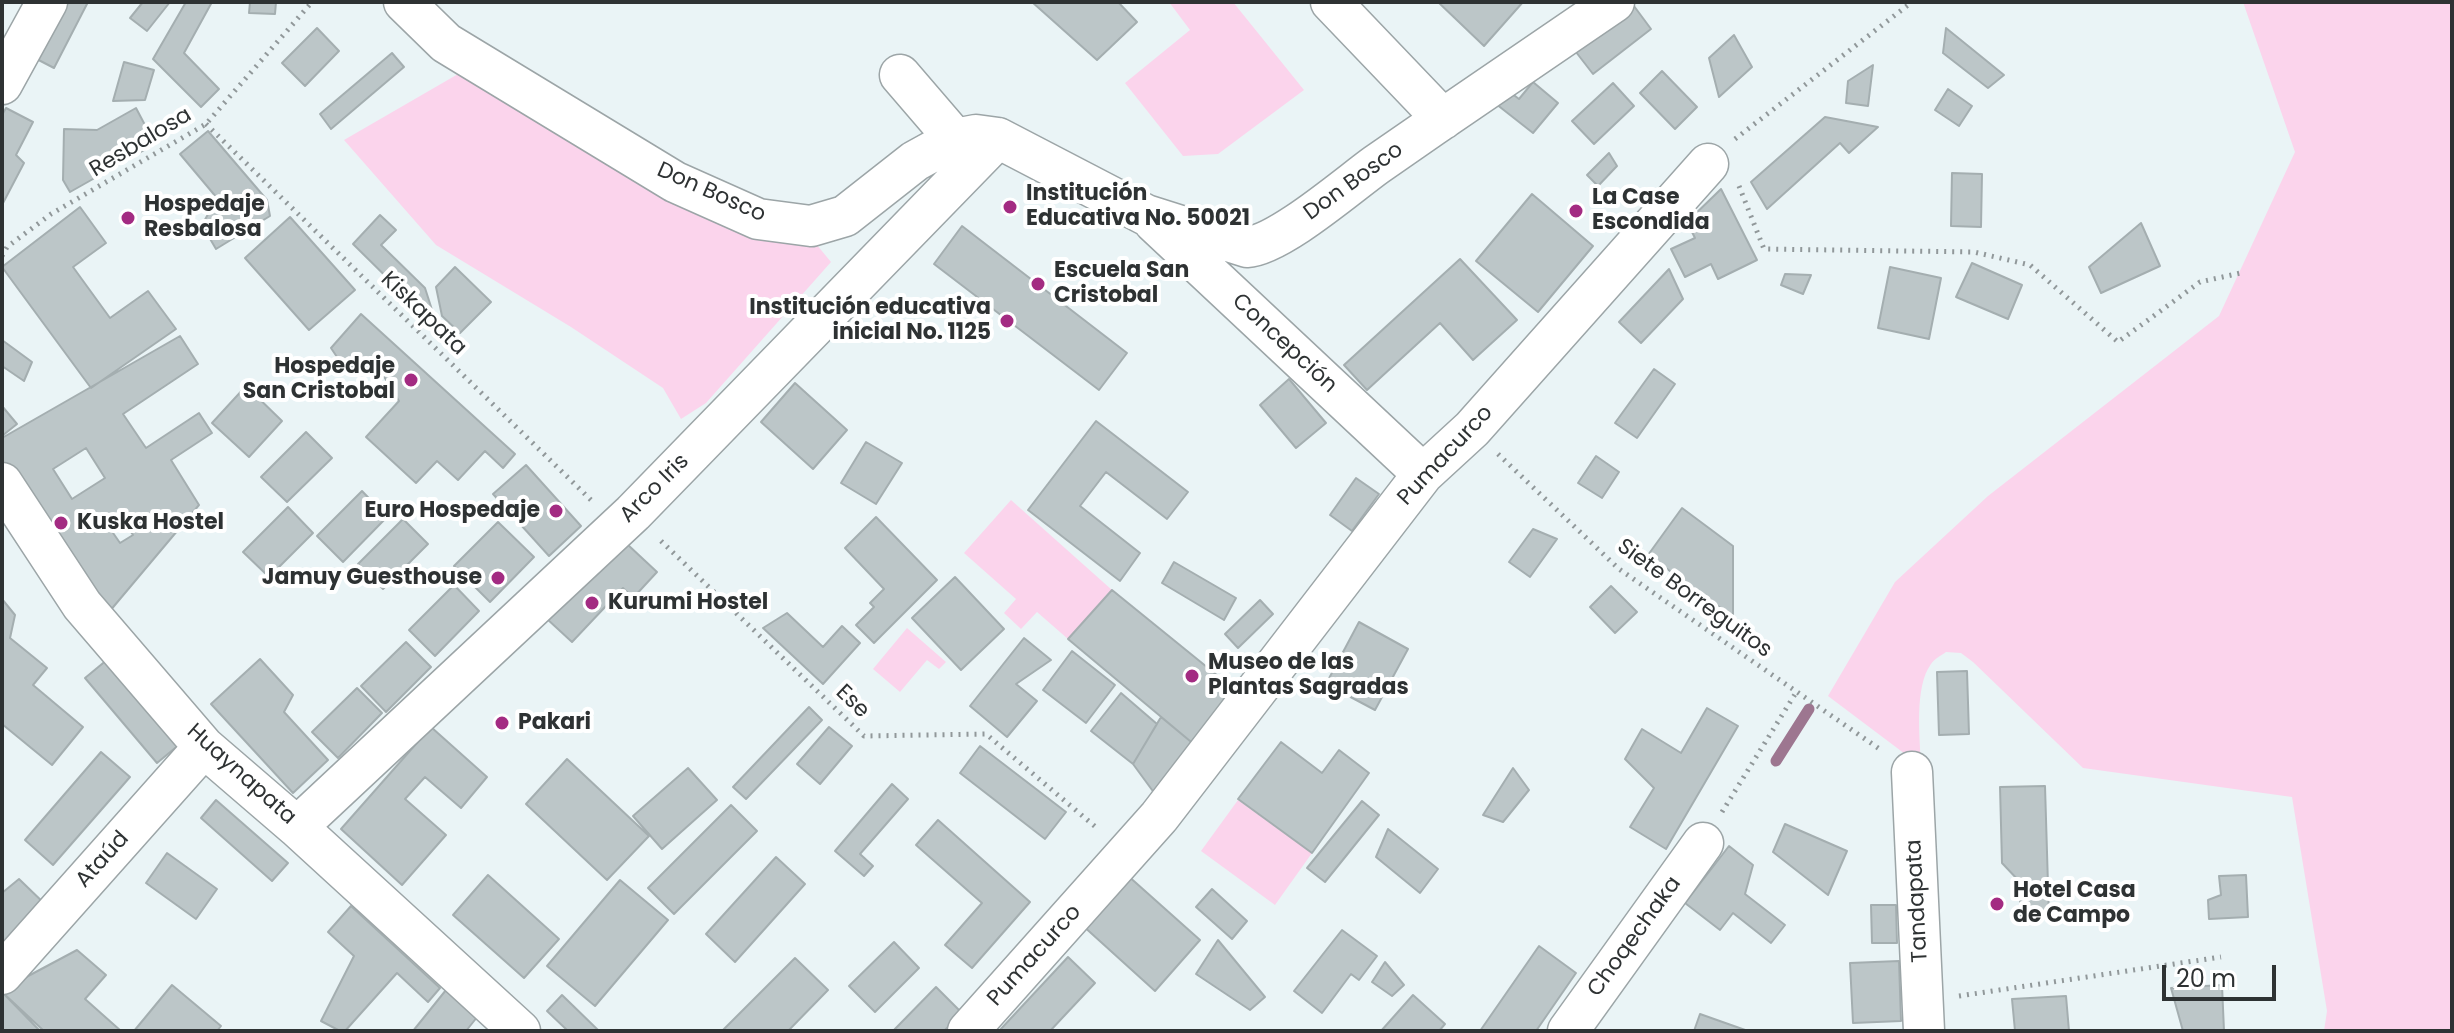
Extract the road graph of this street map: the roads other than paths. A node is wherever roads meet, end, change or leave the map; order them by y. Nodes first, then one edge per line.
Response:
1 (47, 2) edge
2 (404, 2) edge
3 (1331, 2) edge
4 (1614, 2) edge
5 (900, 75) dead end
6 (2, 84) edge
7 (1443, 119) junction
8 (998, 138) junction
9 (955, 139) junction
10 (1716, 156) road end
11 (1146, 215) junction
12 (1423, 474) junction
13 (2, 483) edge
14 (204, 747) junction
15 (1912, 772) road end
16 (297, 827) junction
17 (1703, 843) road end
18 (2, 974) edge
19 (1923, 1016) edge
20 (520, 1031) edge
21 (968, 1031) edge
22 (1568, 1031) edge

1 - 6 street
2 - 9 street, Don Bosco
3 - 7 street
4 - 7 street, Don Bosco
5 - 9 street
7 - 11 street, Don Bosco
8 - 9 street, Don Bosco
8 - 11 street, Don Bosco
8 - 16 street, Arco Iris
10 - 12 street, Pumacurco
11 - 12 street, Concepción
12 - 21 street, Pumacurco
13 - 14 street, Huaynapata
14 - 16 street, Huaynapata
14 - 18 street, Ataúd
15 - 19 street, Tandapata
16 - 20 street, Huaynapata
17 - 22 street, Choqechaka

